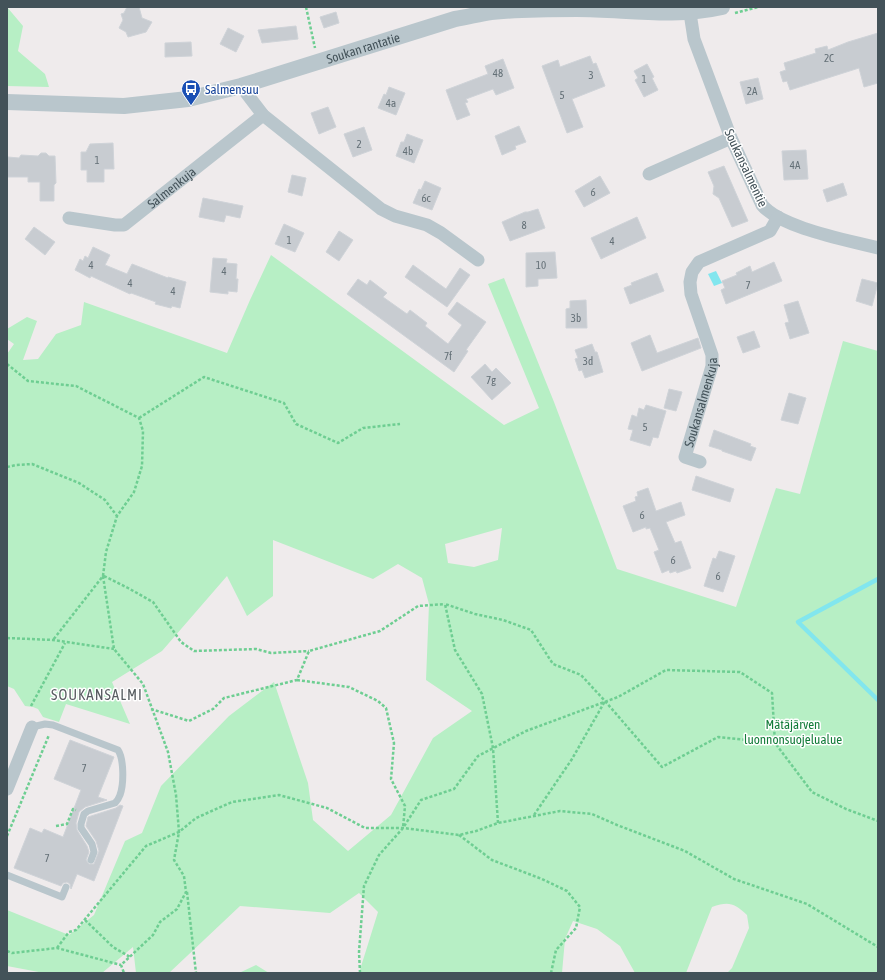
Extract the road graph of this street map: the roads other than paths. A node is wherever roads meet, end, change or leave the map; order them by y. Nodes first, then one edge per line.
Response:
1 (689, 10) edge
2 (727, 11) edge
3 (241, 86) junction
4 (7, 102) edge
5 (263, 115) junction
6 (731, 138) junction
7 (649, 174) dead end
8 (778, 217) junction
9 (69, 218) dead end
10 (878, 248) edge
11 (478, 260) dead end
12 (700, 462) dead end
13 (32, 727) joint
14 (7, 789) edge
15 (91, 860) dead end
16 (7, 875) edge
17 (66, 887) dead end

1 - 2 street, Soukan rantatie
1 - 3 street, Soukan rantatie
1 - 6 street, Soukansalmentie
3 - 4 street, Soukan rantatie
3 - 5 street
5 - 9 street, Salmenkuja
5 - 11 street
6 - 7 street
6 - 8 street, Soukansalmentie
8 - 10 street, Soukansalmentie
8 - 12 street, Soukansalmenkuja
13 - 14 street
13 - 15 lane
16 - 17 lane

